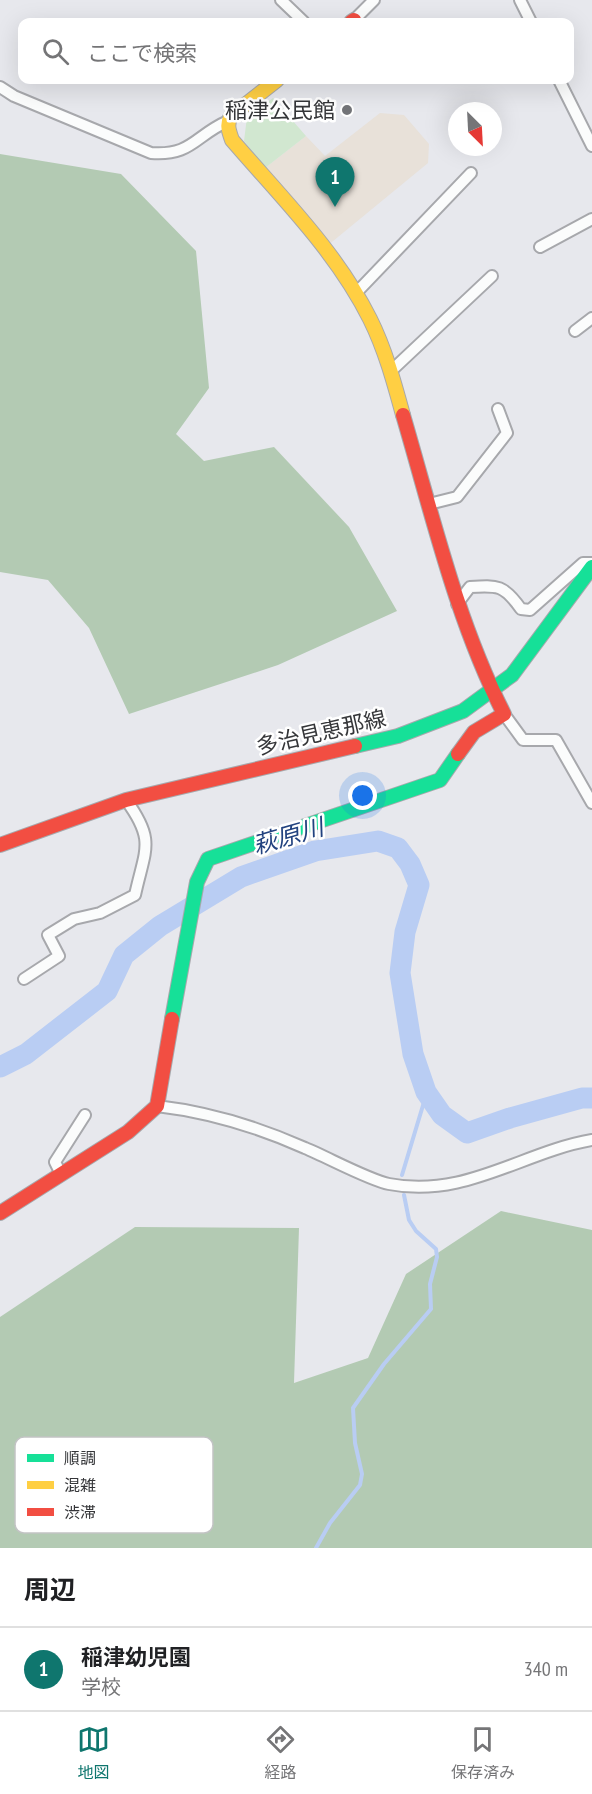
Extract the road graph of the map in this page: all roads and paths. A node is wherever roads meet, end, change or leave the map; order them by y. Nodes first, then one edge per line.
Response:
1 (281, 0) edge
2 (375, 0) edge
3 (520, 0) edge
4 (300, 18) edge
5 (355, 18) edge
6 (529, 18) edge
7 (273, 84) edge
8 (561, 84) edge
9 (0, 87) edge
10 (228, 121) junction
11 (592, 146) edge
12 (471, 173) dead end
13 (592, 219) edge
14 (540, 247) dead end
15 (492, 276) dead end
16 (356, 293) junction
17 (592, 318) edge
18 (575, 331) dead end
19 (391, 371) junction
20 (498, 410) dead end
21 (429, 504) junction
22 (592, 565) edge
23 (457, 604) junction
24 (491, 692) junction
25 (504, 714) junction
26 (126, 800) junction
27 (592, 803) edge
28 (0, 845) edge
29 (24, 979) dead end
30 (157, 1106) junction
31 (85, 1115) dead end
32 (592, 1140) edge
33 (61, 1174) junction
34 (0, 1213) edge

1 - 4 street
2 - 5 street
3 - 6 street
7 - 10 street
8 - 11 street
9 - 10 street
10 - 16 street
12 - 16 street
13 - 14 street
15 - 19 street
16 - 19 street
17 - 18 street
19 - 21 street
20 - 21 street
21 - 23 street
22 - 23 street
22 - 24 street, 多治見恵那線
23 - 24 street
24 - 25 street
24 - 26 street, 多治見恵那線
25 - 27 street
25 - 30 street
26 - 28 street, 多治見恵那線
26 - 29 street
30 - 32 street
30 - 33 street
31 - 33 street
33 - 34 street

